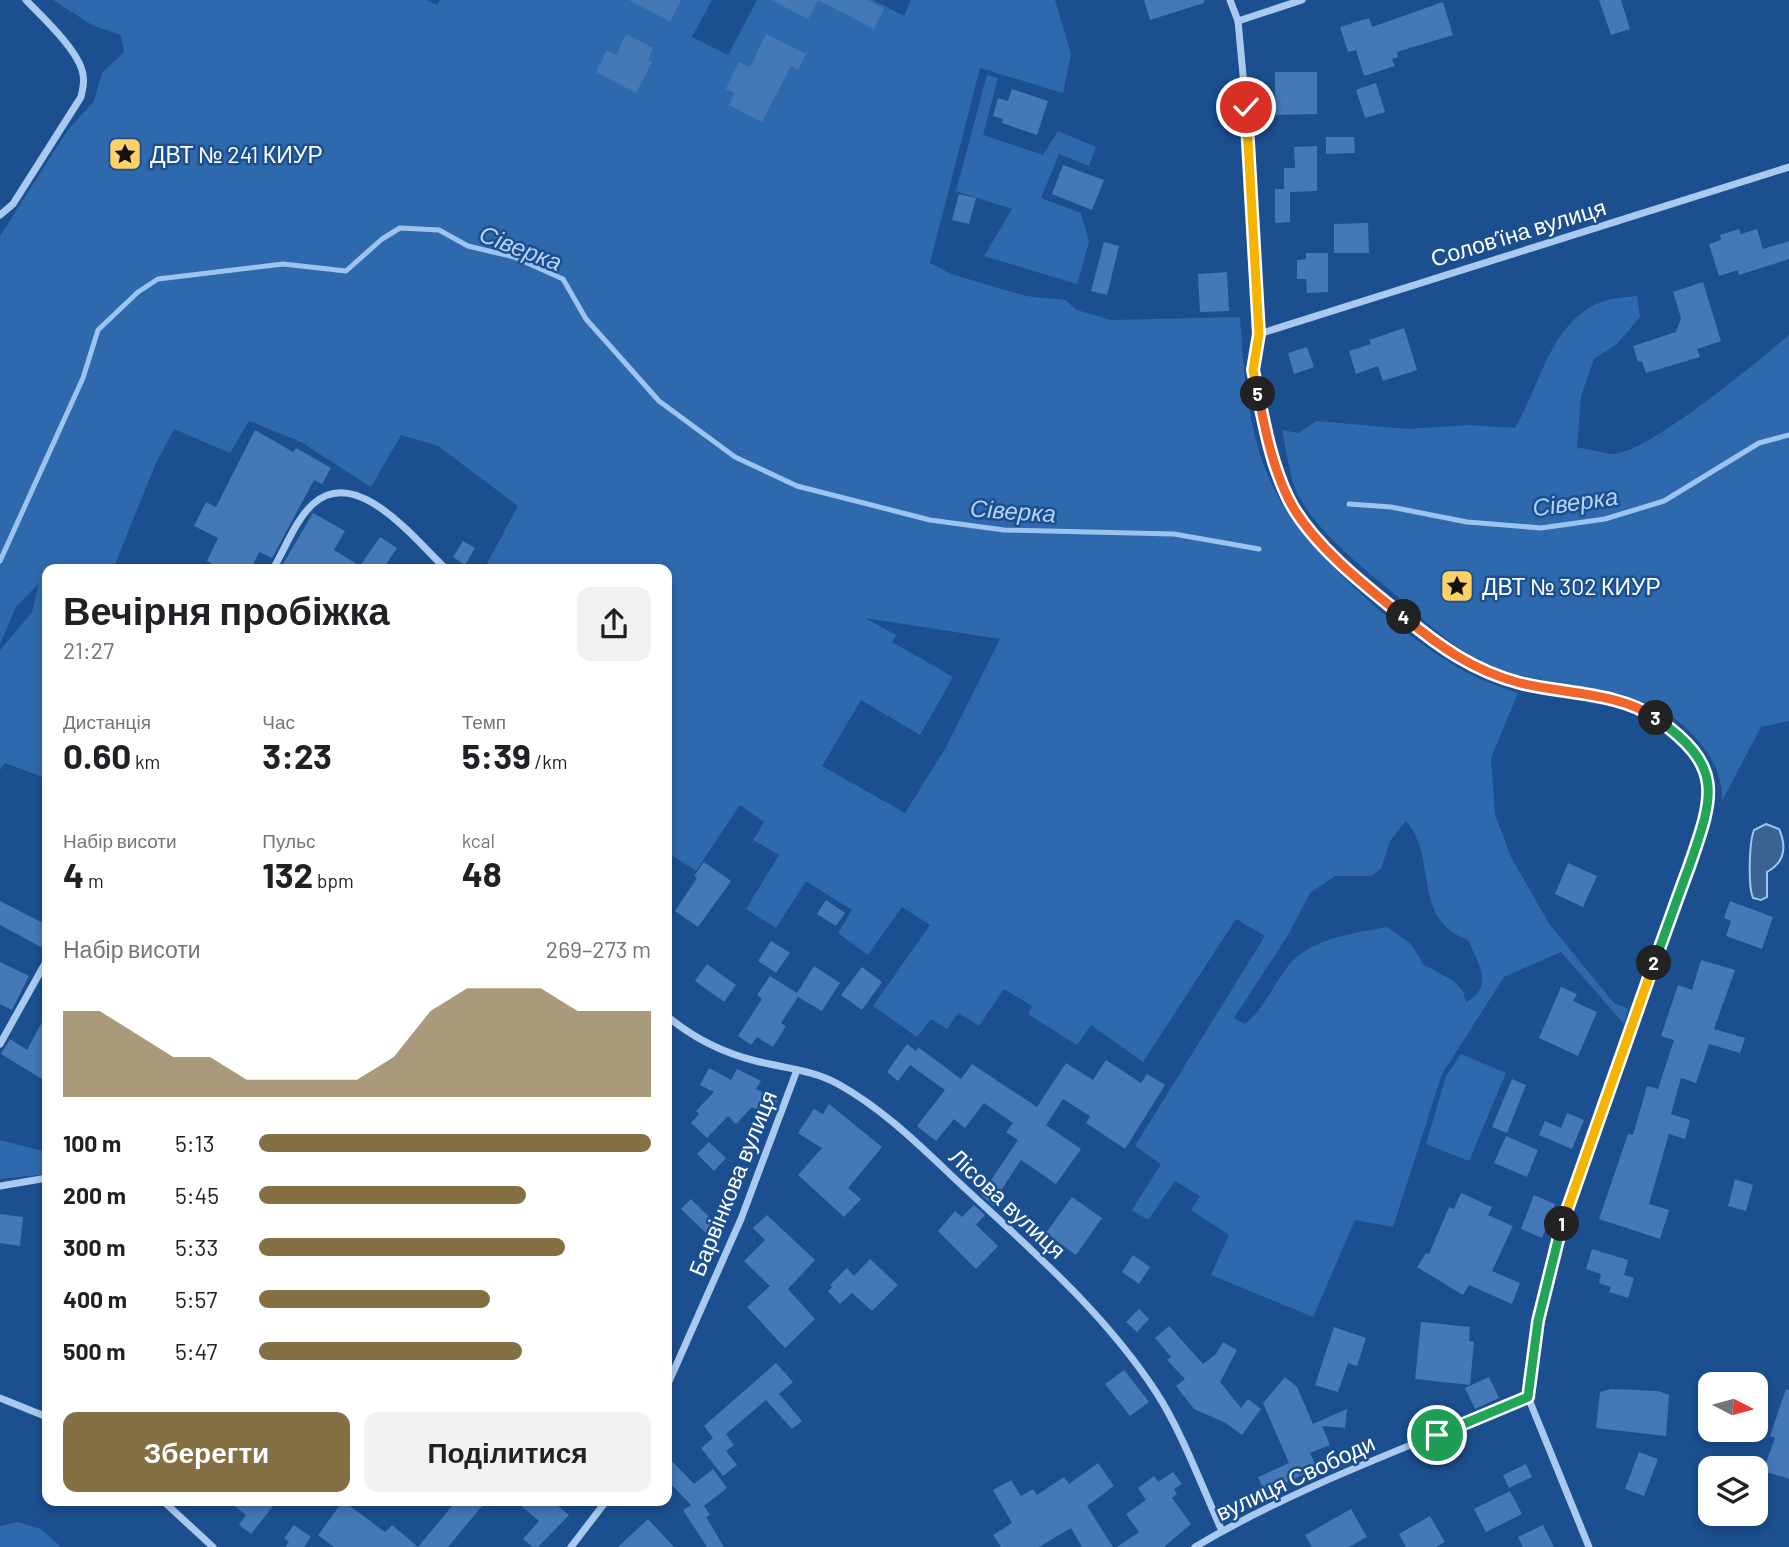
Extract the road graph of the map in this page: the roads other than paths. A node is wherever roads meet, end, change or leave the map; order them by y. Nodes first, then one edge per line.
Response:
1 (26, 0) edge
2 (1230, 0) edge
3 (1302, 0) edge
4 (1238, 21) junction
5 (1789, 167) edge
6 (0, 215) edge
7 (1259, 334) junction
8 (276, 564) edge
9 (441, 564) edge
10 (42, 969) edge
11 (672, 1019) edge
12 (0, 1044) edge
13 (797, 1070) junction
14 (42, 1179) edge
15 (0, 1186) edge
16 (672, 1375) edge
17 (1528, 1397) junction
18 (0, 1398) edge
19 (42, 1415) edge
20 (169, 1506) edge
21 (602, 1506) edge
22 (1222, 1531) junction
23 (213, 1547) edge
24 (571, 1547) edge
25 (1195, 1547) edge
26 (1589, 1547) edge

1 - 6 street
2 - 4 street
3 - 4 street
4 - 7 street
5 - 7 street, Соловʼїна вулиця
7 - 17 street
8 - 9 street
10 - 12 street
11 - 13 street, Лісова вулиця
13 - 16 street, Барвінкова вулиця
13 - 22 street, Лісова вулиця
14 - 15 street
17 - 22 street, вулиця Свободи
17 - 26 street
18 - 19 street
20 - 23 street
21 - 24 street
22 - 25 street, вулиця Свободи

